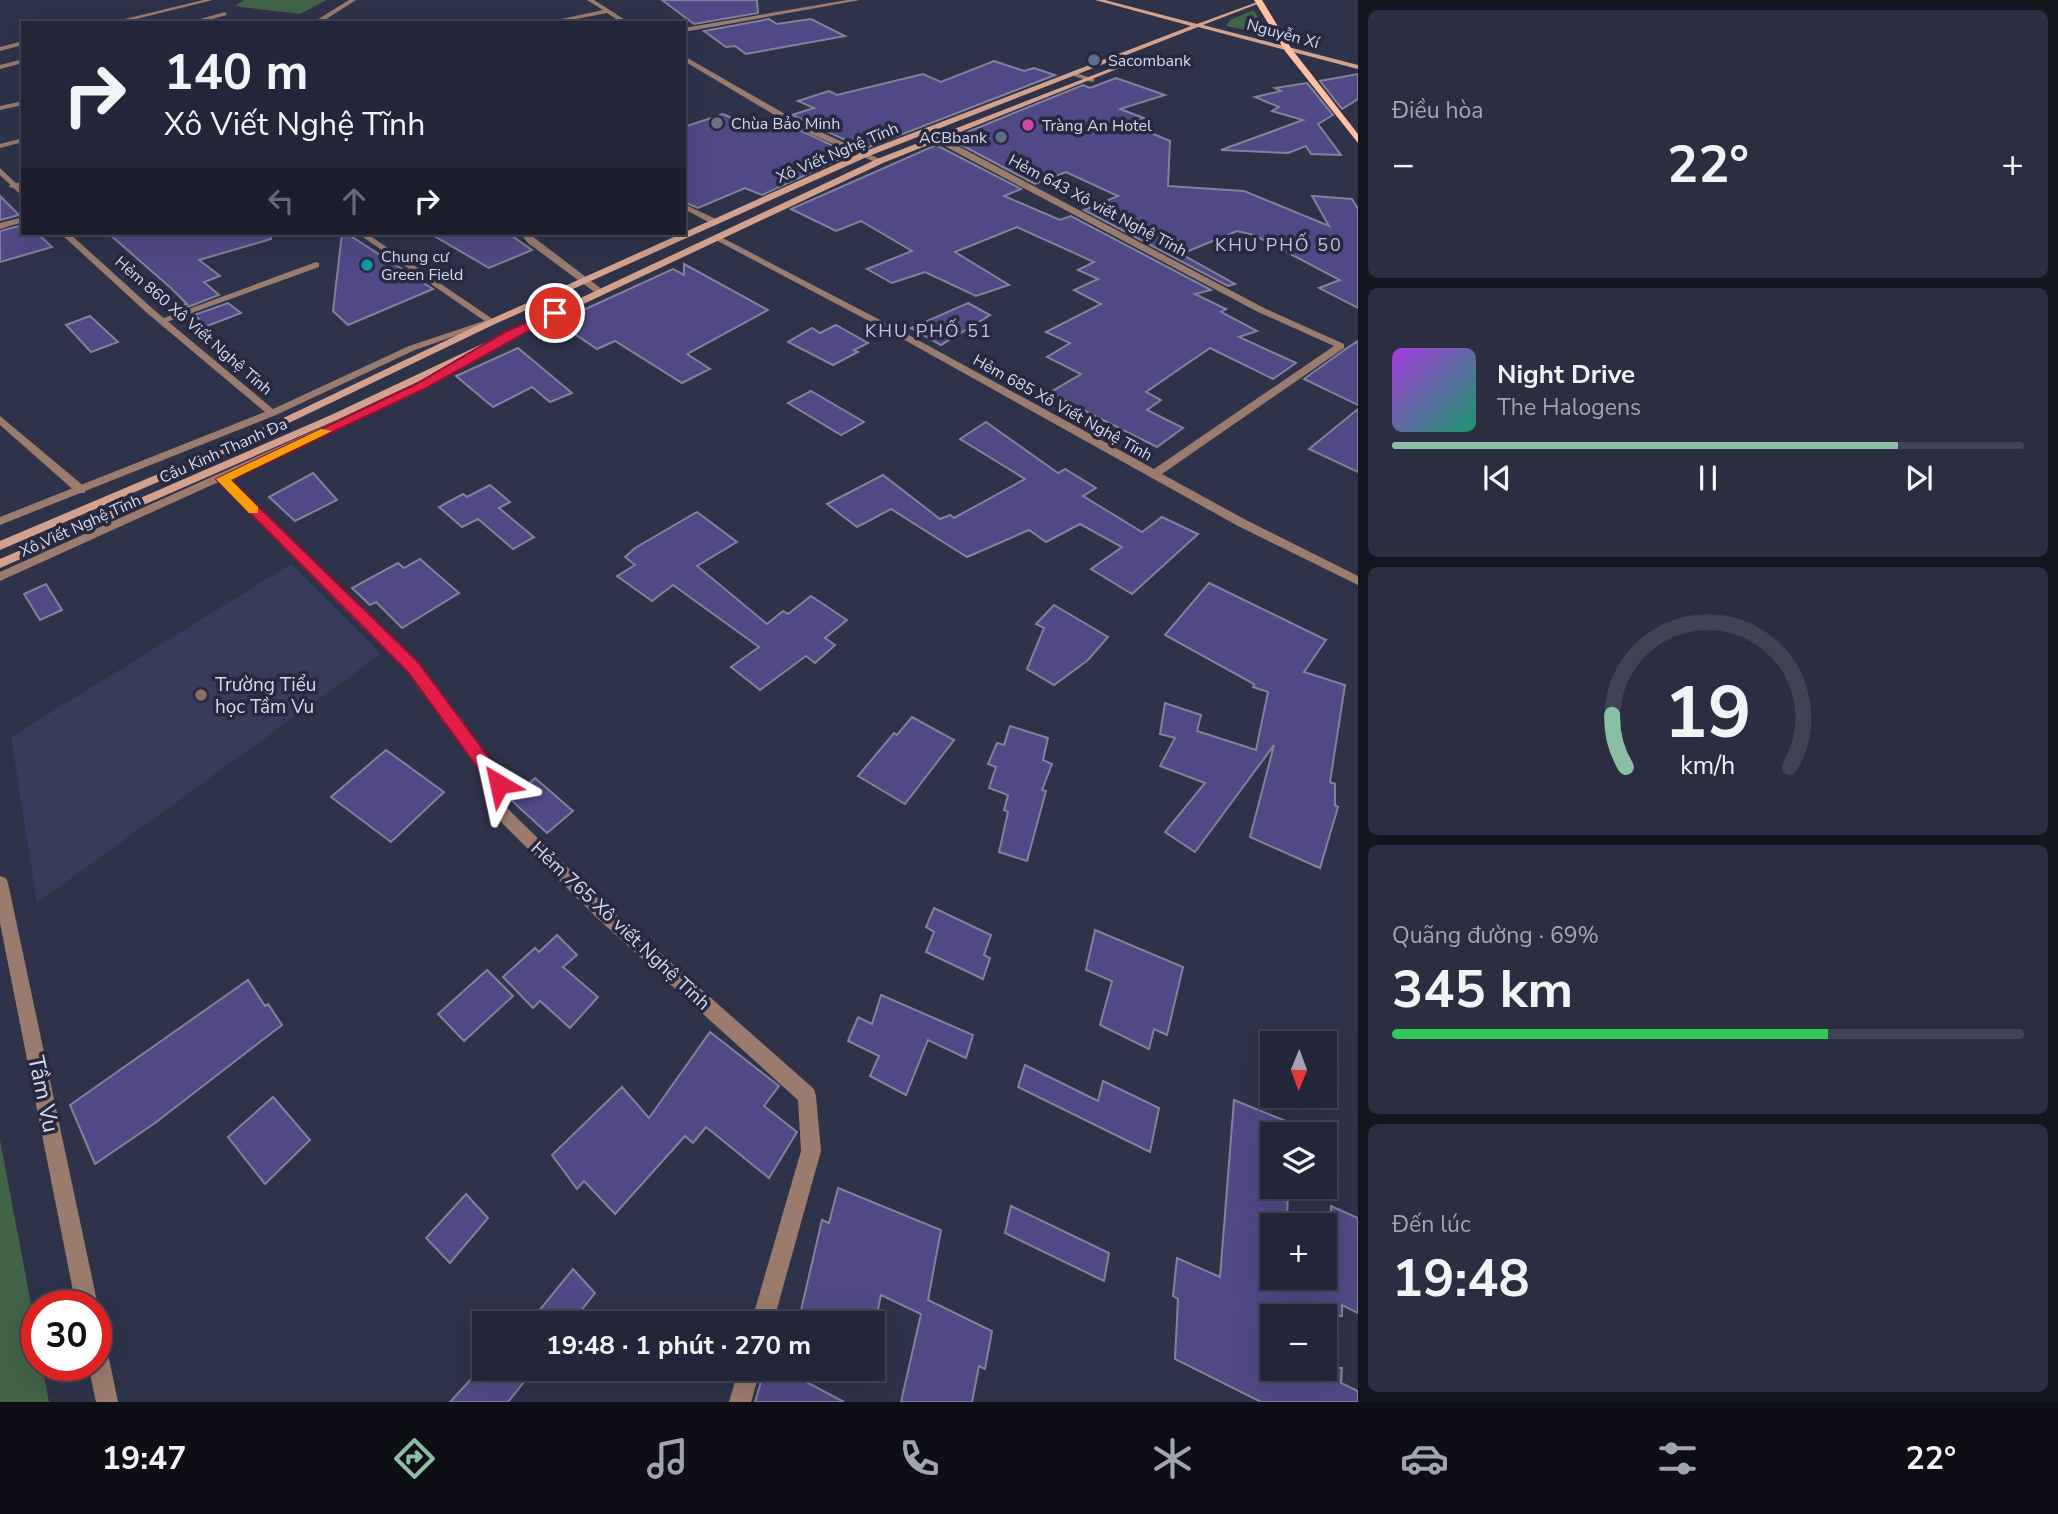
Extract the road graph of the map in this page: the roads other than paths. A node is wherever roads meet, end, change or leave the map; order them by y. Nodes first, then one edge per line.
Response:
1 (210, 0) edge
2 (353, 0) edge
3 (590, 0) edge
4 (857, 0) edge
5 (1098, 0) edge
6 (1258, 1) edge
7 (608, 11) junction
8 (225, 14) dead end
9 (120, 21) edge
10 (197, 21) edge
11 (318, 21) edge
12 (556, 21) edge
13 (624, 21) edge
14 (1200, 25) junction
15 (686, 30) edge
16 (21, 44) edge
17 (0, 49) edge
18 (1288, 49) junction
19 (1155, 52) dead end
20 (686, 59) edge
21 (21, 62) edge
22 (1130, 63) dead end
23 (0, 67) edge
24 (1358, 67) edge
25 (1076, 75) junction
26 (1092, 80) junction
27 (21, 103) edge
28 (0, 108) edge
29 (938, 139) junction
30 (1358, 140) edge
31 (21, 141) edge
32 (0, 146) edge
33 (866, 155) junction
34 (880, 161) junction
35 (0, 170) edge
36 (21, 184) edge
37 (12, 186) junction
38 (21, 193) edge
39 (686, 207) edge
40 (21, 220) edge
41 (715, 222) junction
42 (0, 226) edge
43 (66, 235) edge
44 (364, 235) edge
45 (526, 235) edge
46 (686, 235) edge
47 (686, 235) edge
48 (716, 238) junction
49 (316, 265) dead end
50 (583, 281) junction
51 (600, 292) junction
52 (161, 321) junction
53 (492, 322) junction
54 (511, 334) junction
55 (429, 354) joint
56 (457, 358) joint
57 (272, 413) junction
58 (0, 419) edge
59 (5, 430) edge
60 (1153, 475) junction
61 (223, 479) junction
62 (81, 490) junction
63 (0, 521) edge
64 (0, 546) edge
65 (0, 564) edge
66 (0, 578) edge
67 (1358, 581) edge
68 (0, 883) edge
69 (84, 1290) edge
70 (765, 1311) edge
71 (103, 1381) edge
72 (746, 1381) edge
73 (107, 1402) edge
74 (740, 1402) edge

1 - 9 street
2 - 11 street
3 - 7 street
4 - 15 street
5 - 14 main road, Nguyễn Xí
6 - 14 main road, Xô Viết Nghệ Tĩnh
6 - 18 main road
7 - 12 street
7 - 13 street
8 - 10 street
14 - 18 main road, Nguyễn Xí
14 - 19 main road, Xô Viết Nghệ Tĩnh
14 - 25 main road, Xô Viết Nghệ Tĩnh
16 - 17 street
18 - 24 main road, Nguyễn Xí
18 - 30 main road
20 - 33 street
21 - 23 street
22 - 26 main road, Xô Viết Nghệ Tĩnh
25 - 26 street
25 - 33 main road, Xô Viết Nghệ Tĩnh
26 - 29 main road, Xô Viết Nghệ Tĩnh
27 - 28 street
29 - 34 main road, Xô Viết Nghệ Tĩnh
29 - 60 street, Hẻm 643 Xô viết Nghệ Tĩnh
31 - 32 street
33 - 34 street
33 - 41 main road, Xô Viết Nghệ Tĩnh
34 - 48 main road, Xô Viết Nghệ Tĩnh
35 - 37 street
36 - 37 street
37 - 38 street
39 - 41 street
40 - 42 street
41 - 46 main road, Xô Viết Nghệ Tĩnh
43 - 52 street, Hẻm 860 Xô Viết Nghệ Tĩnh
44 - 53 street
45 - 50 street
47 - 50 main road, Xô Viết Nghệ Tĩnh
48 - 51 main road, Xô Viết Nghệ Tĩnh
48 - 60 street, Hẻm 685 Xô Viết Nghệ Tĩnh
49 - 52 street
50 - 51 street
50 - 53 main road, Xô Viết Nghệ Tĩnh
51 - 54 main road, Xô Viết Nghệ Tĩnh
52 - 57 street, Hẻm 860 Xô Viết Nghệ Tĩnh
53 - 55 main road, Xô Viết Nghệ Tĩnh
53 - 57 street, Xô Viết Nghệ Tĩnh
54 - 56 main road, Xô Viết Nghệ Tĩnh
54 - 61 street, Xô Viết Nghệ Tĩnh
55 - 64 main road, Cầu Kinh Thanh Đa
56 - 65 main road, Cầu Kinh Thanh Đa
57 - 62 street, Xô Viết Nghệ Tĩnh
58 - 59 street
59 - 62 street
60 - 67 street, Hẻm 685 Xô Viết Nghệ Tĩnh
61 - 66 street, Xô Viết Nghệ Tĩnh
61 - 70 street, Hẻm 765 Xô viết Nghệ Tĩnh
62 - 63 street, Xô Viết Nghệ Tĩnh
68 - 69 street, Tầm Vu
71 - 73 street
72 - 74 street

